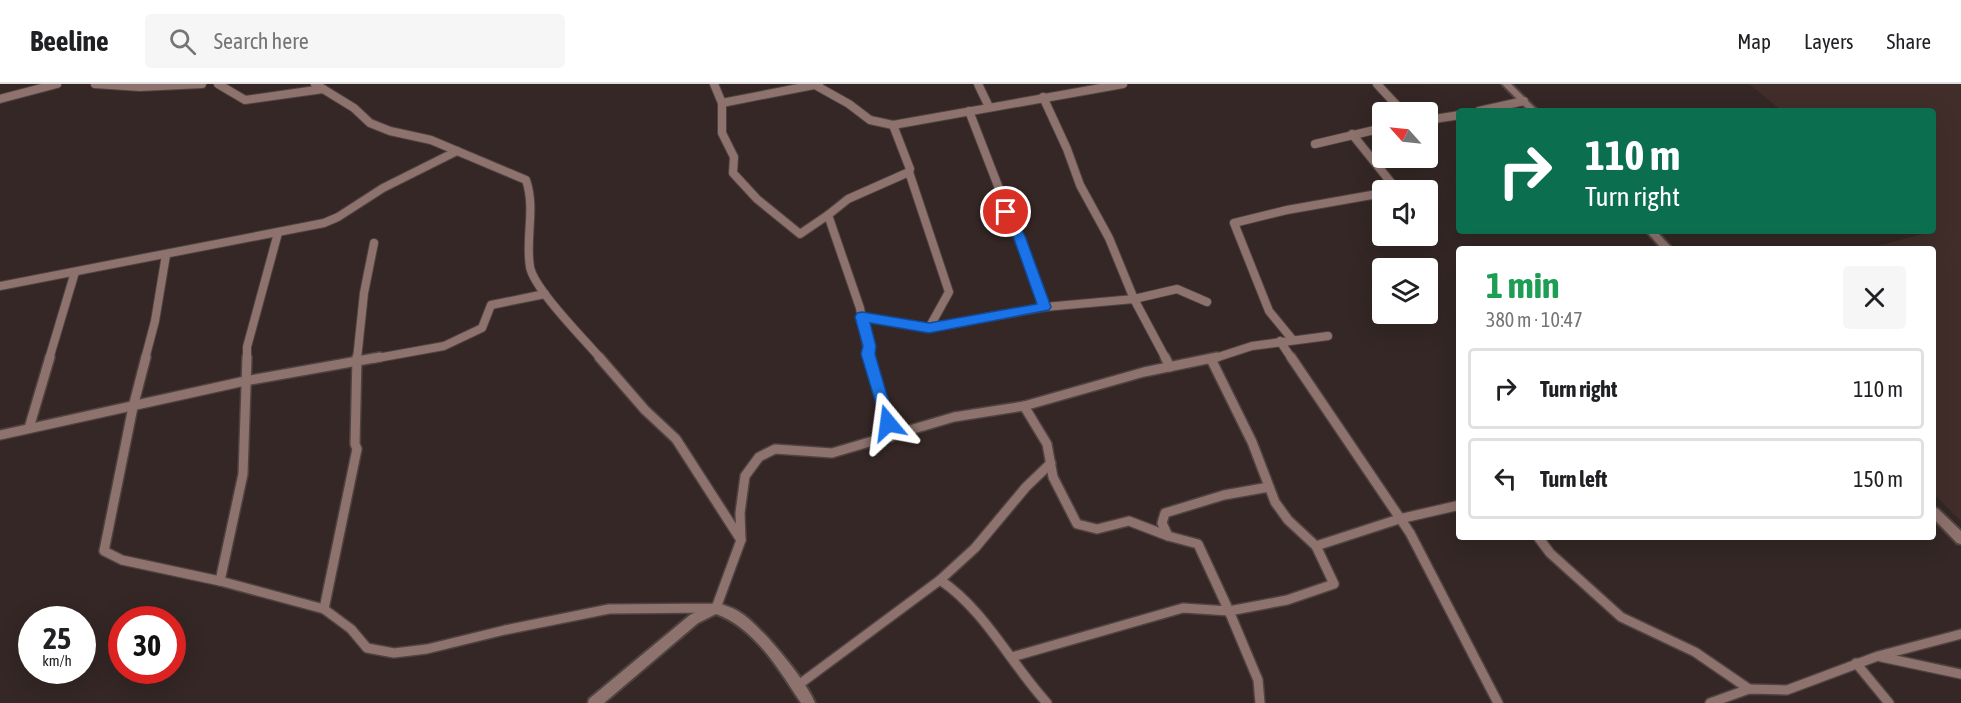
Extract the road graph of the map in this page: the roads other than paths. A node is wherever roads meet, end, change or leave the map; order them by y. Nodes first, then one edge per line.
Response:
1 (57, 84) edge
2 (94, 84) edge
3 (202, 84) edge
4 (218, 84) edge
5 (315, 84) edge
6 (714, 84) edge
7 (978, 84) edge
8 (1123, 84) edge
9 (1377, 84) edge
10 (1506, 84) edge
11 (818, 85) edge
12 (323, 89) junction
13 (1043, 97) junction
14 (0, 99) edge
15 (1524, 101) junction
16 (1394, 102) edge
17 (722, 103) junction
18 (989, 107) junction
19 (1492, 108) edge
20 (1531, 108) edge
21 (969, 111) junction
22 (1456, 116) edge
23 (1438, 118) edge
24 (893, 125) junction
25 (1372, 130) edge
26 (1352, 134) junction
27 (1315, 144) dead end
28 (457, 151) junction
29 (909, 172) junction
30 (1390, 180) edge
31 (1372, 195) edge
32 (828, 215) junction
33 (278, 233) junction
34 (1654, 234) edge
35 (374, 243) dead end
36 (1665, 246) edge
37 (166, 255) junction
38 (75, 272) junction
39 (0, 286) edge
40 (544, 294) junction
41 (1134, 299) junction
42 (1207, 302) dead end
43 (1045, 307) junction
44 (862, 317) junction
45 (929, 328) junction
46 (1328, 336) dead end
47 (1292, 339) junction
48 (1280, 341) junction
49 (1211, 359) junction
50 (356, 362) junction
51 (1170, 366) junction
52 (245, 381) junction
53 (1024, 406) junction
54 (134, 407) junction
55 (29, 428) junction
56 (0, 435) edge
57 (891, 436) junction
58 (1050, 463) junction
59 (1269, 487) junction
60 (1456, 506) edge
61 (1936, 514) edge
62 (1399, 519) junction
63 (1168, 536) junction
64 (1961, 539) edge
65 (741, 540) junction
66 (1540, 540) edge
67 (1316, 546) junction
68 (940, 580) junction
69 (220, 581) junction
70 (716, 608) junction
71 (324, 609) junction
72 (1229, 610) junction
73 (1961, 634) edge
74 (1878, 656) junction
75 (1012, 657) junction
76 (1856, 663) junction
77 (1961, 674) edge
78 (797, 686) junction
79 (1749, 689) junction
80 (594, 703) edge
81 (809, 703) edge
82 (1047, 703) edge
83 (1260, 703) edge
84 (1498, 703) edge
85 (1710, 703) edge
86 (1889, 703) edge

1 - 14 street
2 - 3 street
4 - 12 street
5 - 12 street
6 - 17 street
7 - 18 street
8 - 13 street
9 - 16 street
10 - 15 street
11 - 17 street
11 - 24 street
12 - 28 street
13 - 18 street
13 - 41 street
15 - 19 street
15 - 20 street
17 - 32 street
18 - 21 street
21 - 24 street
21 - 43 street
22 - 23 street
24 - 29 street
25 - 26 street
26 - 27 street
26 - 30 street
28 - 33 street
28 - 40 street
29 - 32 street
29 - 45 street
31 - 47 street
32 - 44 street
33 - 37 street
33 - 52 street
34 - 36 street
35 - 50 street
37 - 38 street
37 - 54 street
38 - 39 street
38 - 55 street
40 - 50 street
40 - 65 street
41 - 42 street
41 - 43 street
41 - 51 street
43 - 45 street
44 - 45 street
44 - 57 street
46 - 47 street
47 - 48 street
48 - 49 street
48 - 62 street
49 - 51 street
49 - 59 street
50 - 52 street
50 - 71 street
51 - 53 street
52 - 54 street
52 - 69 street
53 - 57 street
53 - 58 street
54 - 55 street
54 - 69 street
55 - 56 street
57 - 65 street
58 - 63 street
58 - 68 street
59 - 63 street
59 - 67 street
60 - 62 street
61 - 64 street
62 - 67 street
62 - 84 street
63 - 72 street
65 - 70 street
66 - 79 street
67 - 72 street
68 - 75 street
68 - 78 street
69 - 71 street
70 - 71 street
70 - 78 street
70 - 80 street
72 - 75 street
72 - 83 street
73 - 74 street
74 - 76 street
74 - 77 street
75 - 82 street
76 - 79 street
76 - 86 street
78 - 81 street
79 - 85 street

